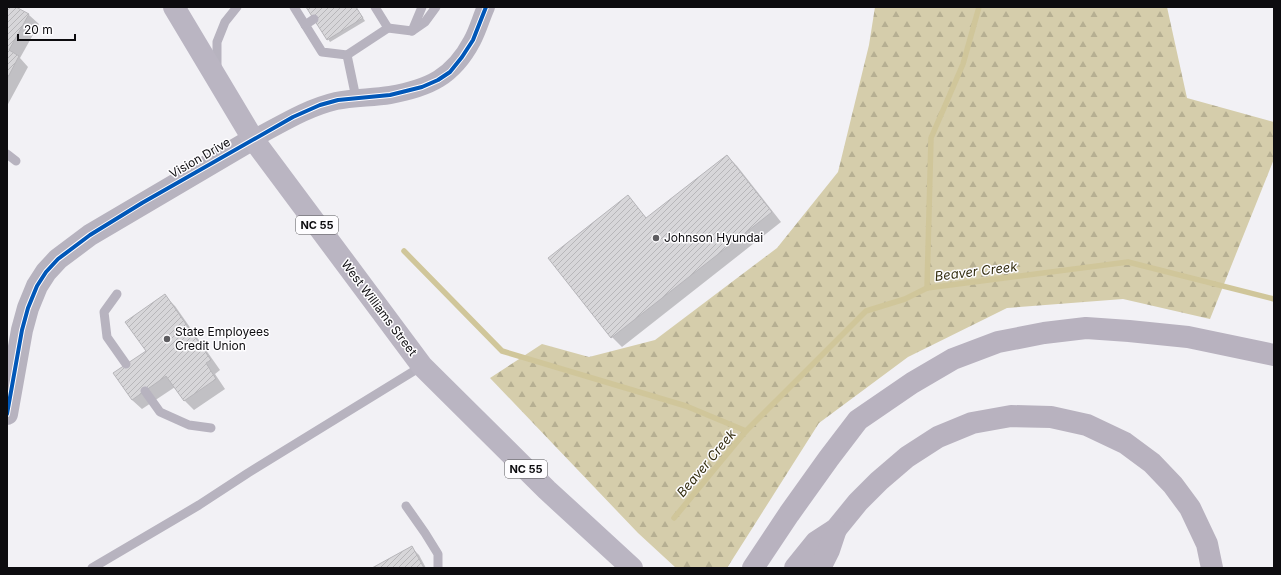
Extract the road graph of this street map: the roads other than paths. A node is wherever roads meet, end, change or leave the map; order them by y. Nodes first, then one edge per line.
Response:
1 (174, 7) edge
2 (237, 7) edge
3 (294, 7) edge
4 (375, 7) edge
5 (422, 7) edge
6 (436, 7) edge
7 (486, 7) edge
8 (314, 19) dead end
9 (305, 25) junction
10 (388, 28) junction
11 (412, 31) junction
12 (348, 55) junction
13 (218, 80) junction
14 (356, 98) junction
15 (253, 139) junction
16 (7, 154) edge
17 (16, 161) dead end
18 (117, 294) dead end
19 (1274, 355) edge
20 (126, 364) dead end
21 (422, 366) junction
22 (145, 391) dead end
23 (7, 414) edge
24 (211, 428) dead end
25 (406, 506) dead end
26 (836, 529) junction
27 (92, 568) edge
28 (438, 568) edge
29 (632, 568) edge
30 (753, 568) edge
31 (795, 568) edge
32 (820, 568) edge
33 (1212, 568) edge

1 - 13 main road, West Williams Street / NC 55
2 - 13 lane
3 - 9 lane
4 - 10 lane
5 - 11 lane
6 - 11 lane
7 - 14 street, Vision Drive
8 - 9 lane
9 - 12 lane
10 - 11 lane
10 - 12 lane
12 - 14 lane
13 - 15 main road, West Williams Street / NC 55
14 - 15 street, Vision Drive
15 - 21 main road, West Williams Street / NC 55
15 - 23 street, Vision Drive
16 - 17 lane
18 - 20 lane
19 - 30 highway
21 - 27 lane
21 - 29 main road, West Williams Street / NC 55
22 - 24 lane
25 - 28 lane
26 - 31 highway
26 - 32 highway
26 - 33 highway

